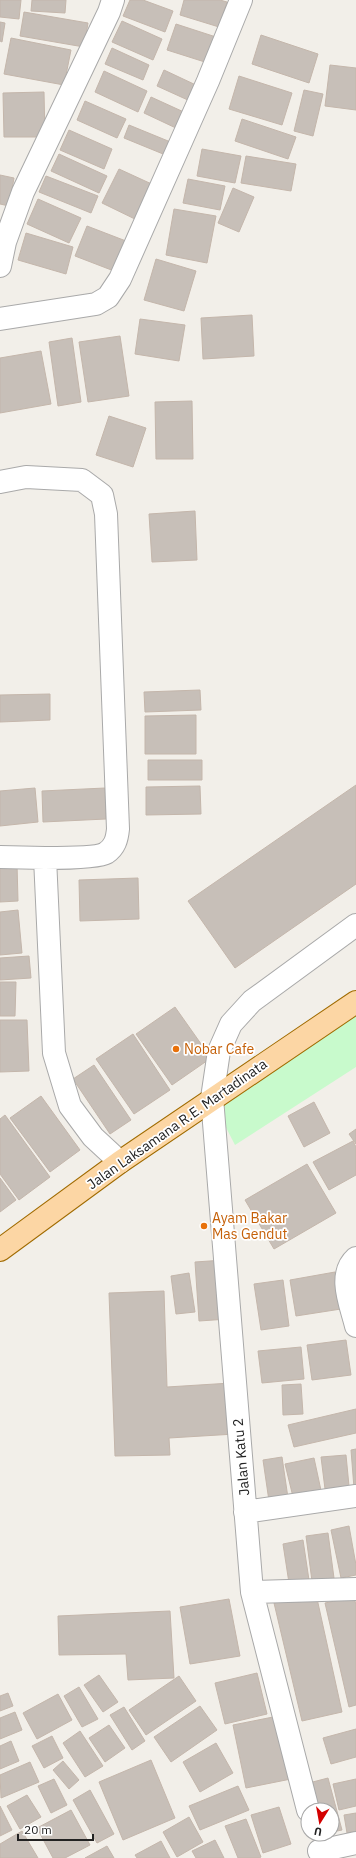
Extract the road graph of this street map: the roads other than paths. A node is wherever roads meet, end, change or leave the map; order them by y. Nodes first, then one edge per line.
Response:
1 (113, 0) edge
2 (240, 0) edge
3 (0, 266) edge
4 (0, 319) edge
5 (0, 482) edge
6 (0, 857) edge
7 (45, 858) junction
8 (356, 925) edge
9 (356, 1002) edge
10 (212, 1098) junction
11 (120, 1162) junction
12 (0, 1250) edge
13 (356, 1258) edge
14 (356, 1326) edge
15 (356, 1496) edge
16 (245, 1512) junction
17 (356, 1589) edge
18 (252, 1592) junction
19 (306, 1802) edge
20 (356, 1843) edge
21 (316, 1848) edge
22 (344, 1858) edge

1 - 3 street
2 - 4 street
5 - 7 street
6 - 7 street
7 - 11 street
8 - 10 street, Jalan Katu 2
9 - 10 main road, Jalan Laksamana R.E. Martadinata
10 - 11 main road, Jalan Laksamana R.E. Martadinata
10 - 16 street, Jalan Katu 2
11 - 12 main road, Jalan Laksamana R.E. Martadinata
13 - 14 street
15 - 16 street
16 - 18 street, Jalan Katu 2
17 - 18 street
18 - 19 street, Jalan Katu 2
20 - 21 street
21 - 22 street

